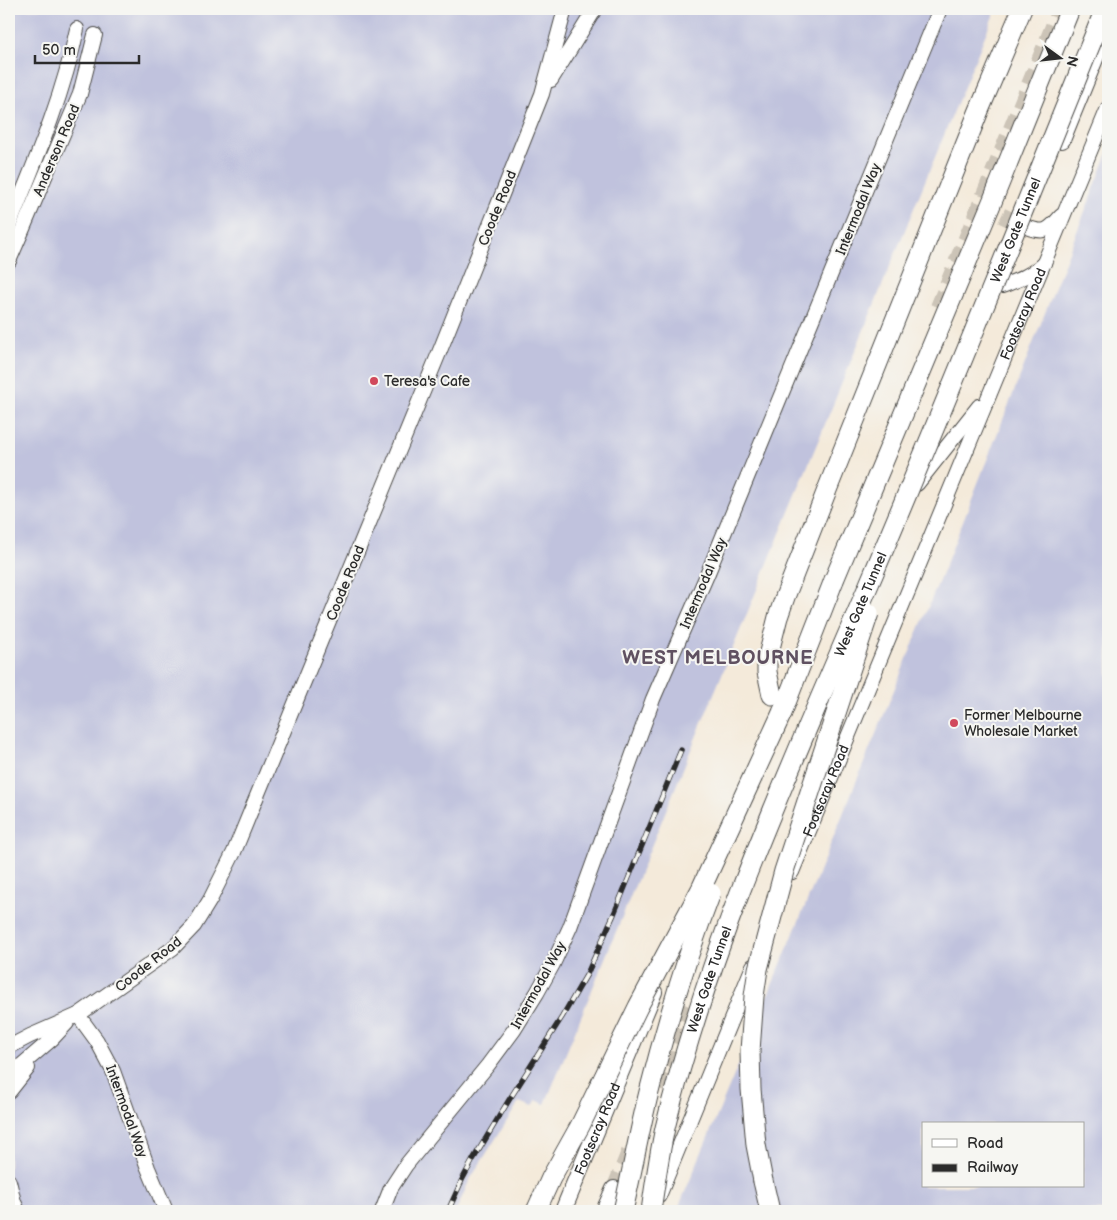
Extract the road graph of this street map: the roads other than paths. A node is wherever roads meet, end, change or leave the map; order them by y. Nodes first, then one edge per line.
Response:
1 (558, 9) edge
2 (565, 9) edge
3 (595, 9) edge
4 (940, 9) edge
5 (1022, 9) edge
6 (1070, 9) edge
7 (1106, 9) edge
8 (1108, 27) edge
9 (77, 29) dead end
10 (94, 36) dead end
11 (542, 94) junction
12 (1108, 108) edge
13 (1068, 206) junction
14 (9, 226) edge
15 (1026, 227) junction
16 (1047, 258) junction
17 (9, 261) edge
18 (1002, 286) joint
19 (999, 370) junction
20 (914, 485) junction
21 (772, 695) dead end
22 (782, 713) junction
23 (654, 992) dead end
24 (76, 1016) junction
25 (52, 1039) junction
26 (10, 1046) edge
27 (9, 1076) edge
28 (9, 1092) edge
29 (9, 1181) edge
30 (614, 1189) tunnel mouth
31 (15, 1204) edge
32 (652, 1207) edge
33 (166, 1211) edge
34 (382, 1211) edge
35 (536, 1211) edge
36 (563, 1211) edge
37 (604, 1211) edge
38 (623, 1211) edge
39 (770, 1211) edge

1 - 11 street
2 - 11 street, Coode Road
3 - 11 street, Coode Road
4 - 34 street, Intermodal Way
5 - 21 highway
6 - 22 highway, West Gate Tunnel, bridge
7 - 20 highway, West Gate Tunnel, bridge
8 - 15 main road, Footscray Road
9 - 14 street, Anderson Road
10 - 17 street, Anderson Road
11 - 24 street, Coode Road
12 - 13 street, Footscray Road
13 - 15 street, Footscray Road
13 - 16 street, Footscray Road
15 - 18 main road, Footscray Road
16 - 18 street, Footscray Road
16 - 19 street, Footscray Road
19 - 20 street, Footscray Road
19 - 32 street, Footscray Road
20 - 32 highway, West Gate Tunnel, bridge
20 - 39 highway, bridge
22 - 35 highway, bridge
22 - 38 highway, West Gate Tunnel, bridge
23 - 36 main road, Footscray Road
24 - 25 street, Coode Road
24 - 26 street, Coode Road
24 - 33 street, Intermodal Way
25 - 27 street, Coode Road
25 - 28 street
29 - 31 street
30 - 37 main road

